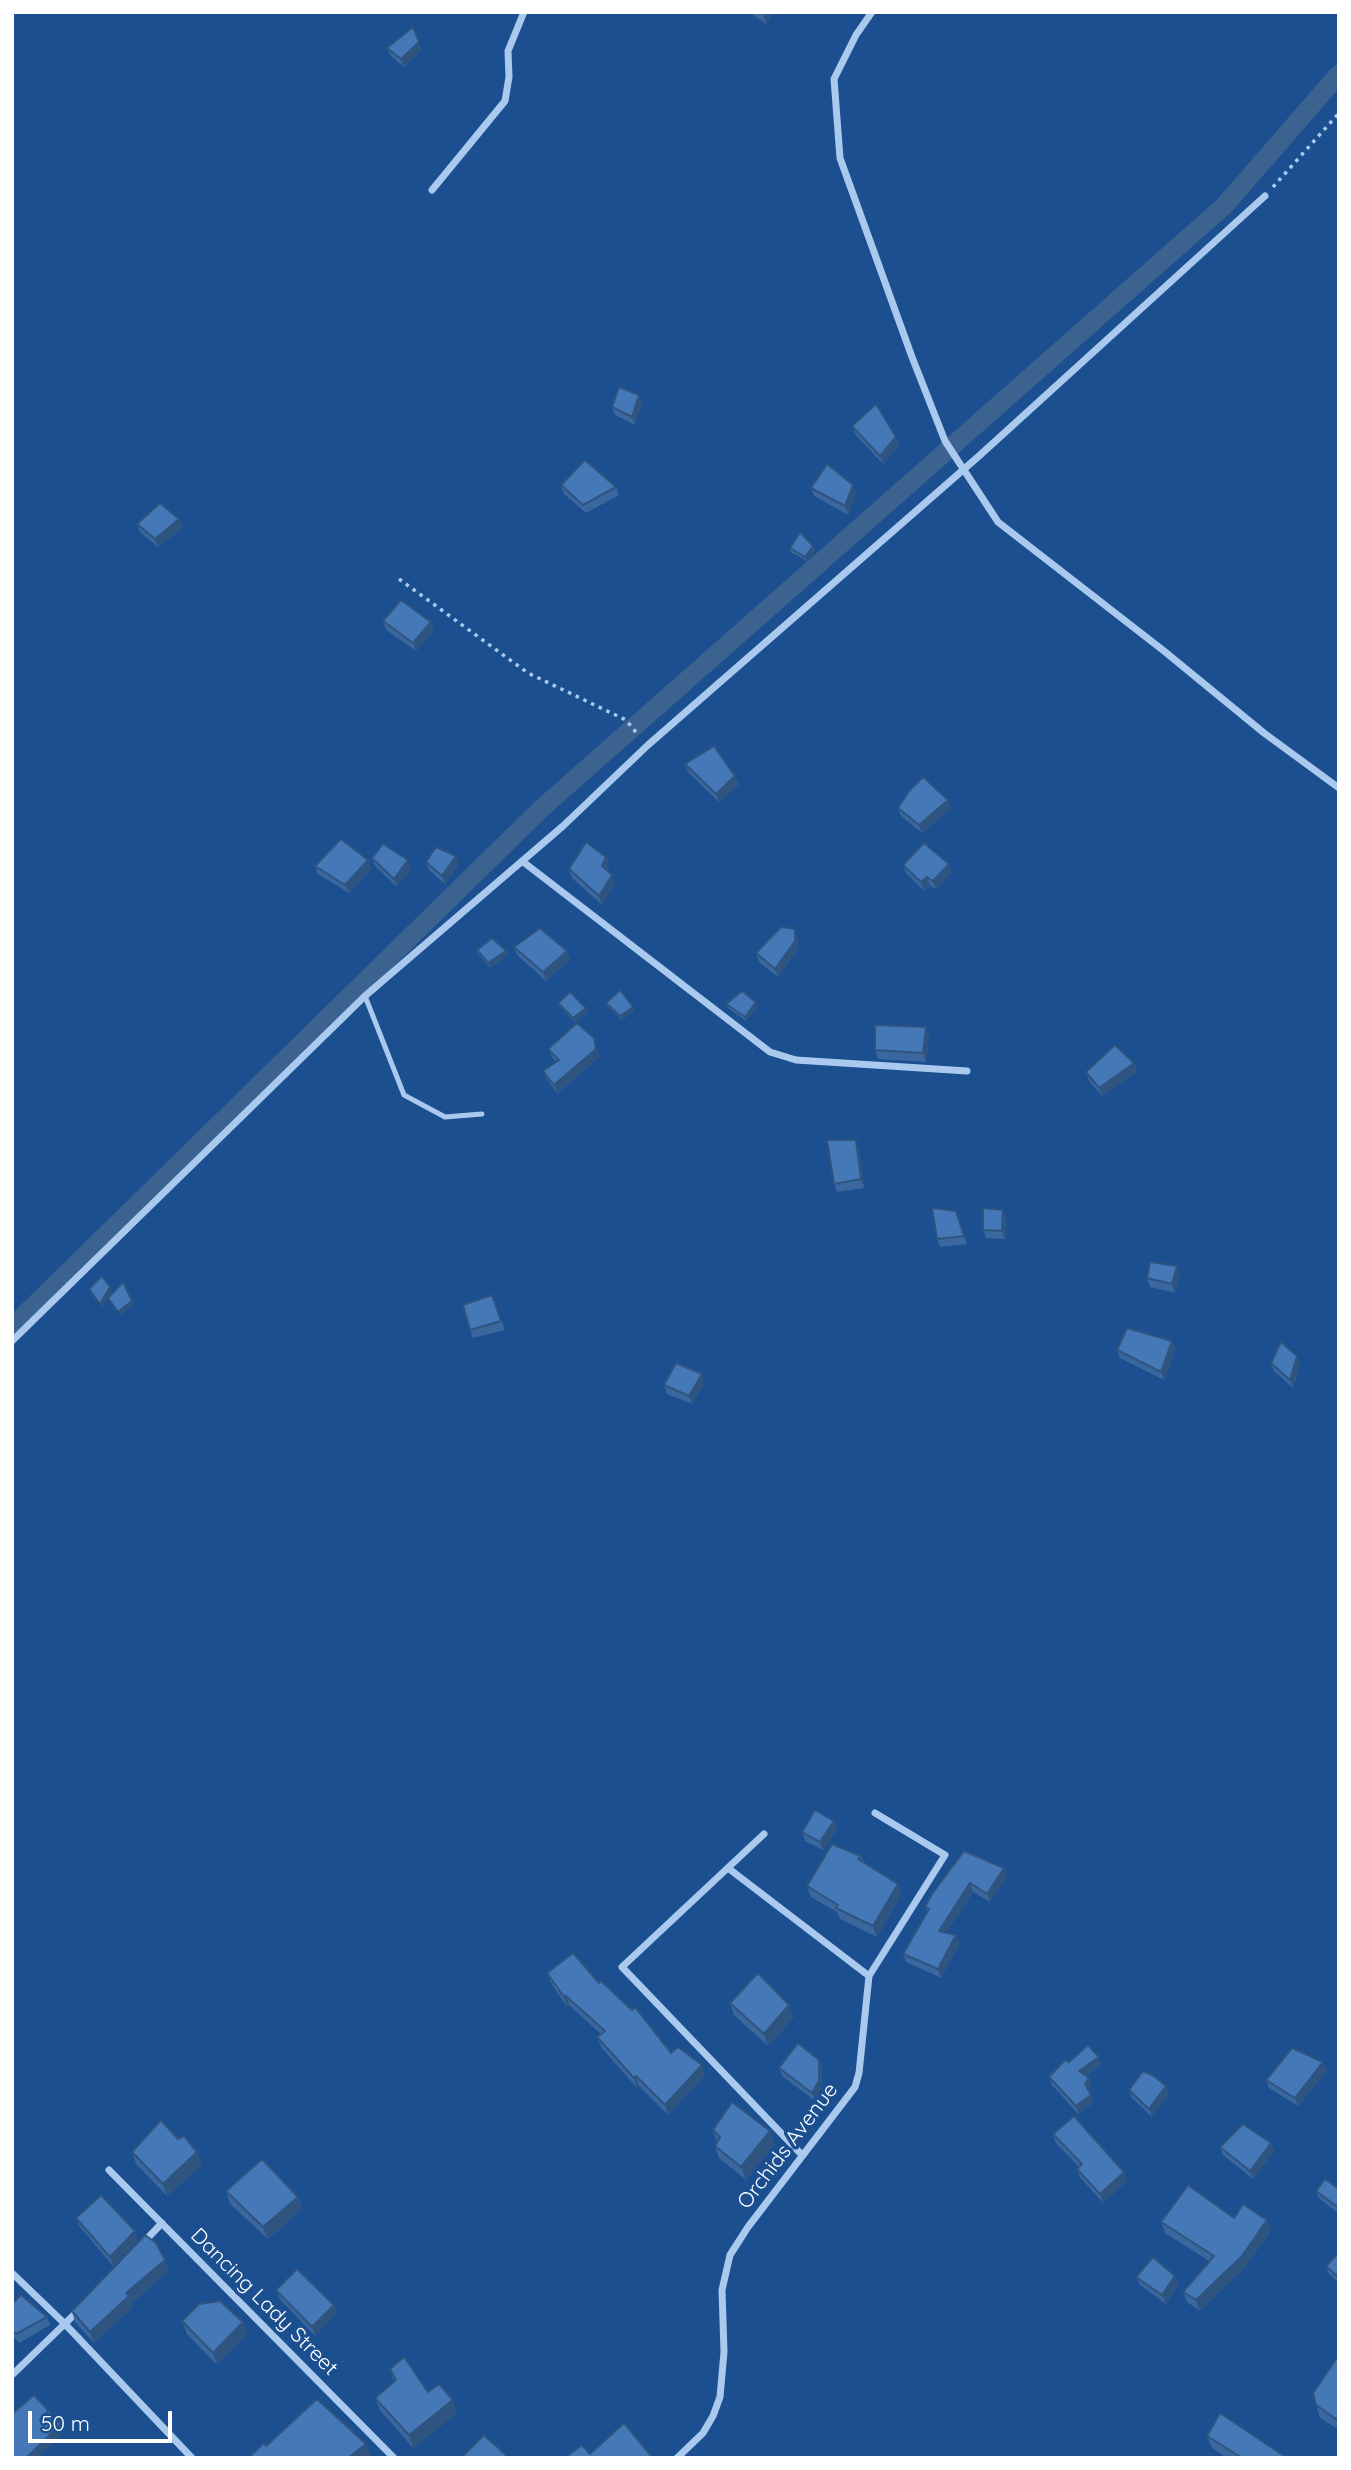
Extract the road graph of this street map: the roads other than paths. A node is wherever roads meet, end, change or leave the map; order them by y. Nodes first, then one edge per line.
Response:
1 (524, 12) edge
2 (872, 12) edge
3 (432, 190) dead end
4 (1265, 196) road end
5 (962, 465) junction
6 (1339, 788) edge
7 (522, 861) junction
8 (365, 996) junction
9 (967, 1072) dead end
10 (482, 1114) dead end
11 (12, 1341) edge
12 (875, 1813) dead end
13 (764, 1833) dead end
14 (728, 1868) junction
15 (869, 1976) junction
16 (802, 2155) junction
17 (108, 2170) dead end
18 (162, 2223) junction
19 (133, 2254) edge
20 (12, 2273) edge
21 (85, 2304) edge
22 (65, 2324) junction
23 (12, 2375) edge
24 (192, 2458) edge
25 (394, 2458) edge
26 (677, 2458) edge

1 - 3 street
2 - 5 street
4 - 5 street
5 - 6 street
5 - 7 street
7 - 8 street
7 - 9 street
8 - 10 lane
8 - 11 street
12 - 15 street, Orchids Avenue
13 - 14 street
14 - 15 street
14 - 16 street
15 - 16 street, Orchids Avenue
16 - 26 street, Orchids Avenue
17 - 18 street, Dancing Lady Street
18 - 19 street
18 - 25 street, Dancing Lady Street
20 - 22 street
21 - 22 street
22 - 23 street
22 - 24 street

